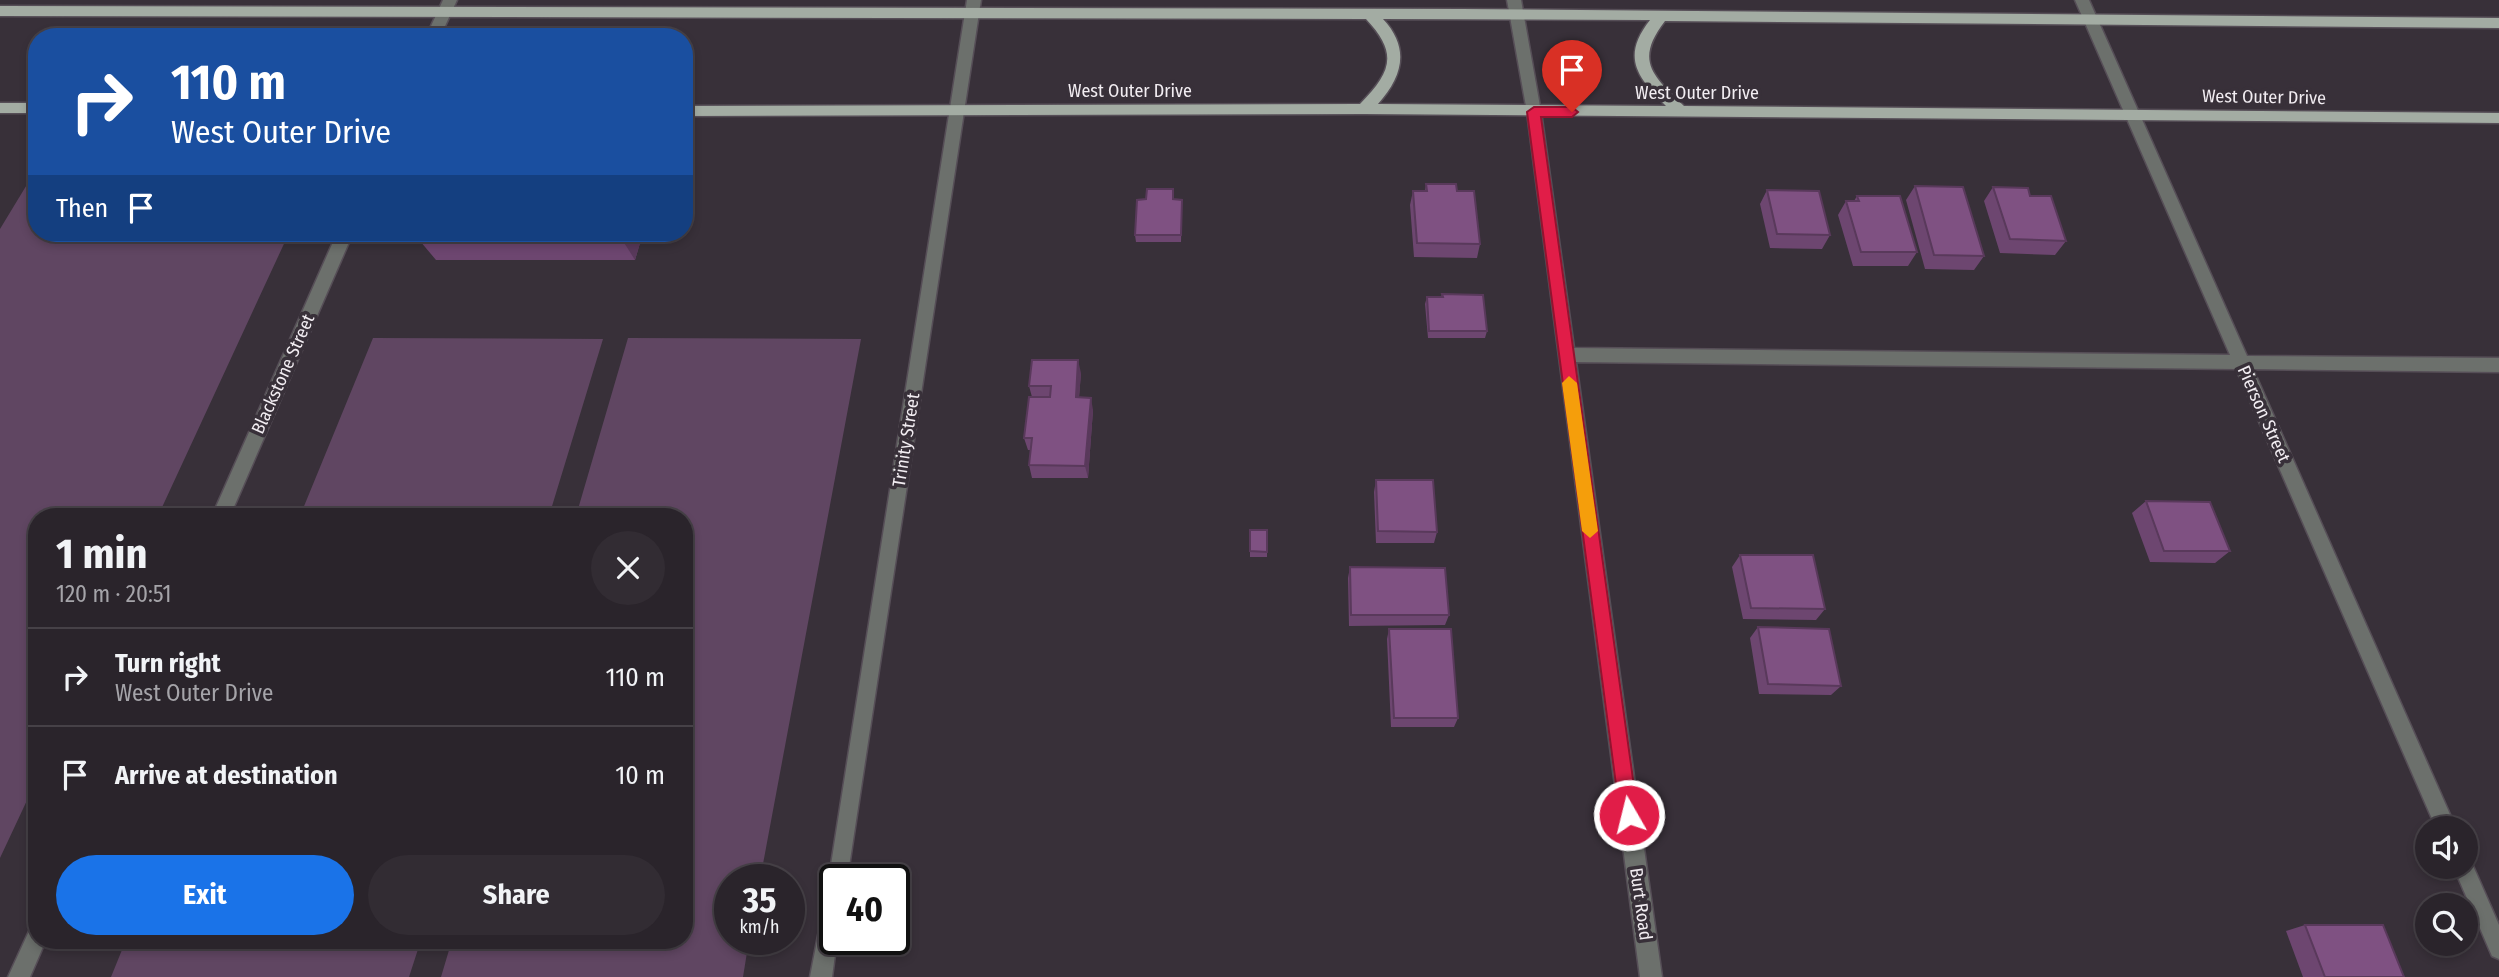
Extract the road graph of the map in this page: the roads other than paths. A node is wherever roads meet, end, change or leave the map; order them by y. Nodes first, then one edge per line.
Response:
1 (2082, 0) edge
2 (448, 6) edge
3 (973, 6) edge
4 (1514, 7) edge
5 (0, 11) edge
6 (1370, 13) junction
7 (1661, 16) junction
8 (2091, 19) junction
9 (2499, 23) edge
10 (437, 28) edge
11 (0, 108) edge
12 (28, 108) edge
13 (1364, 109) junction
14 (693, 111) edge
15 (958, 111) junction
16 (1534, 112) junction
17 (1681, 113) junction
18 (2133, 115) junction
19 (2499, 118) edge
20 (341, 242) edge
21 (1566, 355) junction
22 (2241, 362) junction
23 (2499, 365) edge
24 (225, 508) edge
25 (2441, 816) edge
26 (839, 864) edge
27 (2469, 879) edge
28 (31, 949) edge
29 (2499, 949) edge
30 (825, 955) edge
31 (19, 977) edge
32 (821, 977) edge
33 (1651, 977) edge

1 - 8 street, Pierson Street
2 - 3 main road
2 - 5 main road
2 - 10 street
3 - 6 main road
3 - 15 street, Trinity Street
4 - 6 main road
4 - 7 main road
4 - 16 street, Burt Road
6 - 13 main road
7 - 8 main road
7 - 17 main road
8 - 9 main road
8 - 18 street, Pierson Street
11 - 12 main road
13 - 15 main road, West Outer Drive
13 - 16 main road, West Outer Drive
14 - 15 main road, West Outer Drive
15 - 26 street, Trinity Street
16 - 17 main road, West Outer Drive
16 - 21 street, Burt Road
17 - 18 main road, West Outer Drive
18 - 19 main road, West Outer Drive
18 - 22 street, Pierson Street
20 - 24 street, Blackstone Street
21 - 22 street
21 - 33 street, Burt Road
22 - 23 street
22 - 25 street, Pierson Street
27 - 29 street
28 - 31 street
30 - 32 street

